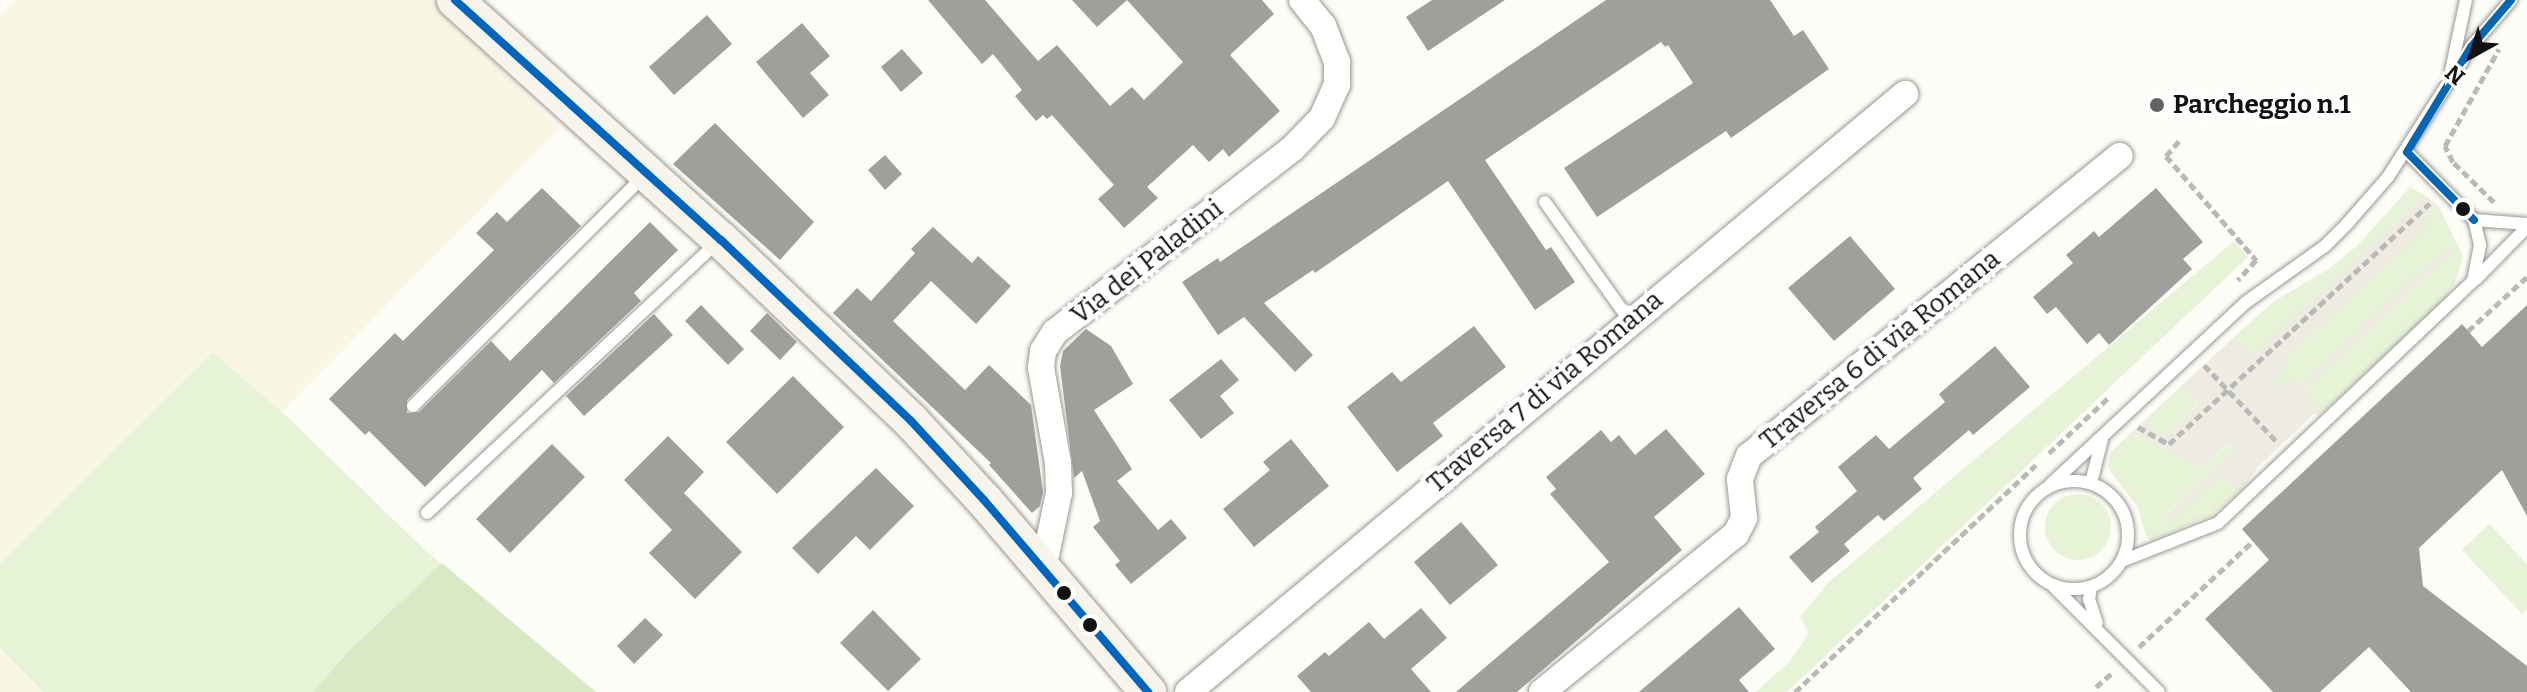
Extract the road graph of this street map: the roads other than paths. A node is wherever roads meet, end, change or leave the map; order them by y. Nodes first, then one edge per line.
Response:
1 (455, 0) edge
2 (1302, 0) edge
3 (2466, 0) edge
4 (2511, 0) edge
5 (2448, 82) junction
6 (1905, 94) dead end
7 (2407, 152) junction
8 (2120, 156) dead end
9 (647, 173) junction
10 (1545, 202) dead end
11 (2474, 220) junction
12 (2527, 225) edge
13 (721, 240) junction
14 (2473, 281) junction
15 (1630, 321) junction
16 (413, 406) dead end
17 (2102, 439) junction
18 (2091, 483) junction
19 (2049, 486) junction
20 (427, 513) dead end
21 (2122, 561) junction
22 (1043, 569) junction
23 (2051, 584) junction
24 (2091, 587) junction
25 (2103, 632) junction
26 (1148, 692) edge
27 (1188, 692) edge
28 (1542, 692) edge
29 (2159, 692) edge

1 - 9 main road
2 - 22 street, Via dei Paladini
3 - 5 lane
4 - 5 lane
5 - 7 lane
6 - 15 street, Traversa 7 di via Romana
7 - 11 lane
7 - 17 lane
8 - 28 street, Traversa 6 di via Romana
9 - 13 main road
9 - 16 lane
10 - 15 lane
11 - 12 lane
11 - 14 lane
12 - 14 lane
13 - 20 lane
13 - 22 main road
14 - 21 lane
15 - 27 street, Traversa 7 di via Romana
17 - 18 lane
17 - 19 lane
18 - 19 lane
18 - 21 lane
19 - 23 lane
21 - 24 lane
22 - 26 main road
23 - 24 lane
23 - 25 lane
24 - 25 lane
25 - 29 lane

